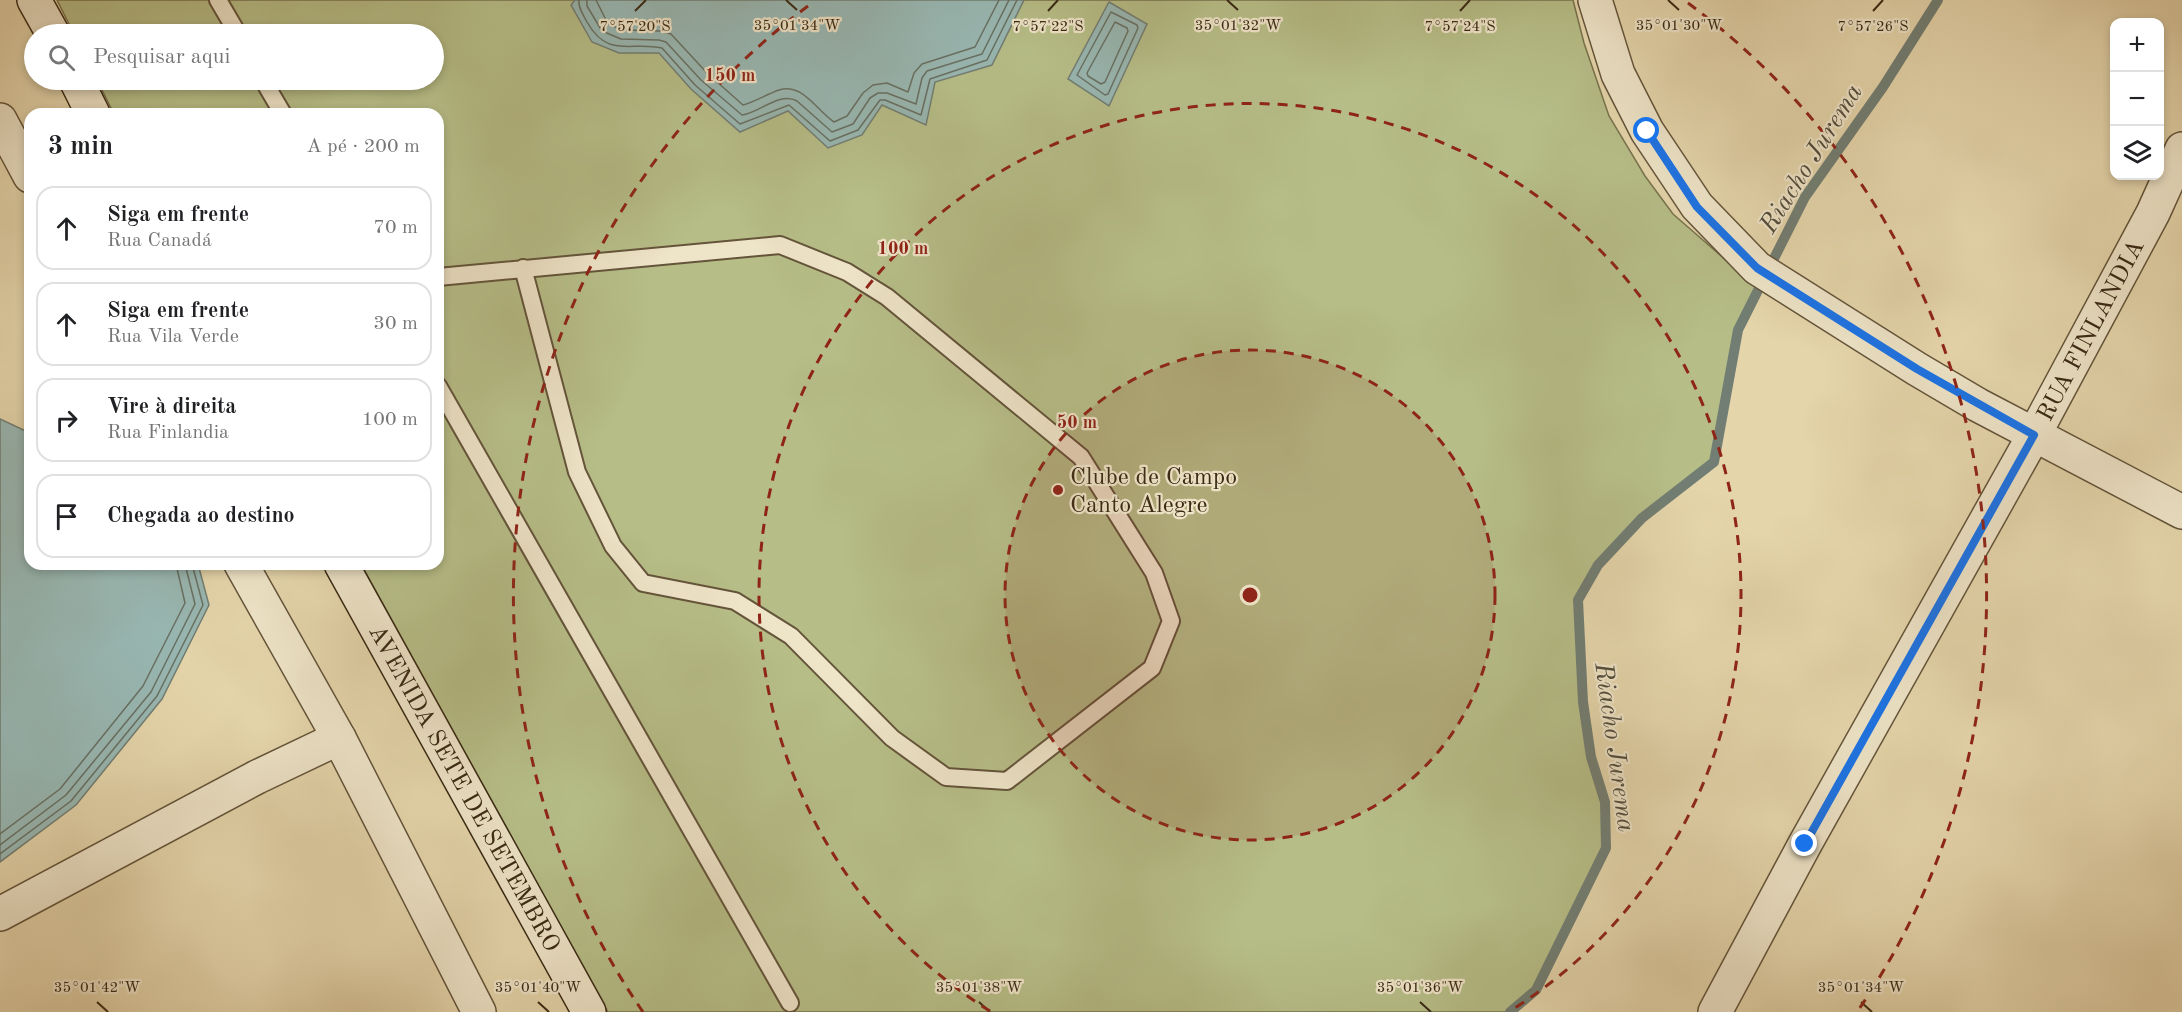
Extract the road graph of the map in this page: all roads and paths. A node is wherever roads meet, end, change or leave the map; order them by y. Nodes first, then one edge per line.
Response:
1 (34, 0) edge
2 (218, 0) edge
3 (1594, 0) edge
4 (47, 24) edge
5 (232, 24) edge
6 (81, 90) edge
7 (269, 90) edge
8 (90, 108) edge
9 (279, 108) edge
10 (0, 120) edge
11 (2182, 149) edge
12 (24, 165) edge
13 (524, 268) junction
14 (444, 276) edge
15 (444, 397) edge
16 (2034, 435) junction
17 (2182, 512) edge
18 (244, 570) edge
19 (344, 570) edge
20 (339, 738) junction
21 (0, 914) edge
22 (790, 1003) dead end
23 (479, 1012) edge
24 (589, 1012) edge
25 (1715, 1012) edge

1 - 4 street
2 - 5 lane
3 - 16 street
6 - 8 street
7 - 9 lane
10 - 12 street
11 - 16 street, RUA FINLANDIA
13 - 13 lane
13 - 14 lane
15 - 22 lane
16 - 17 street
16 - 25 street, RUA FINLANDIA
18 - 20 street
19 - 24 street, AVENIDA SETE DE SETEMBRO
20 - 21 street
20 - 23 street

